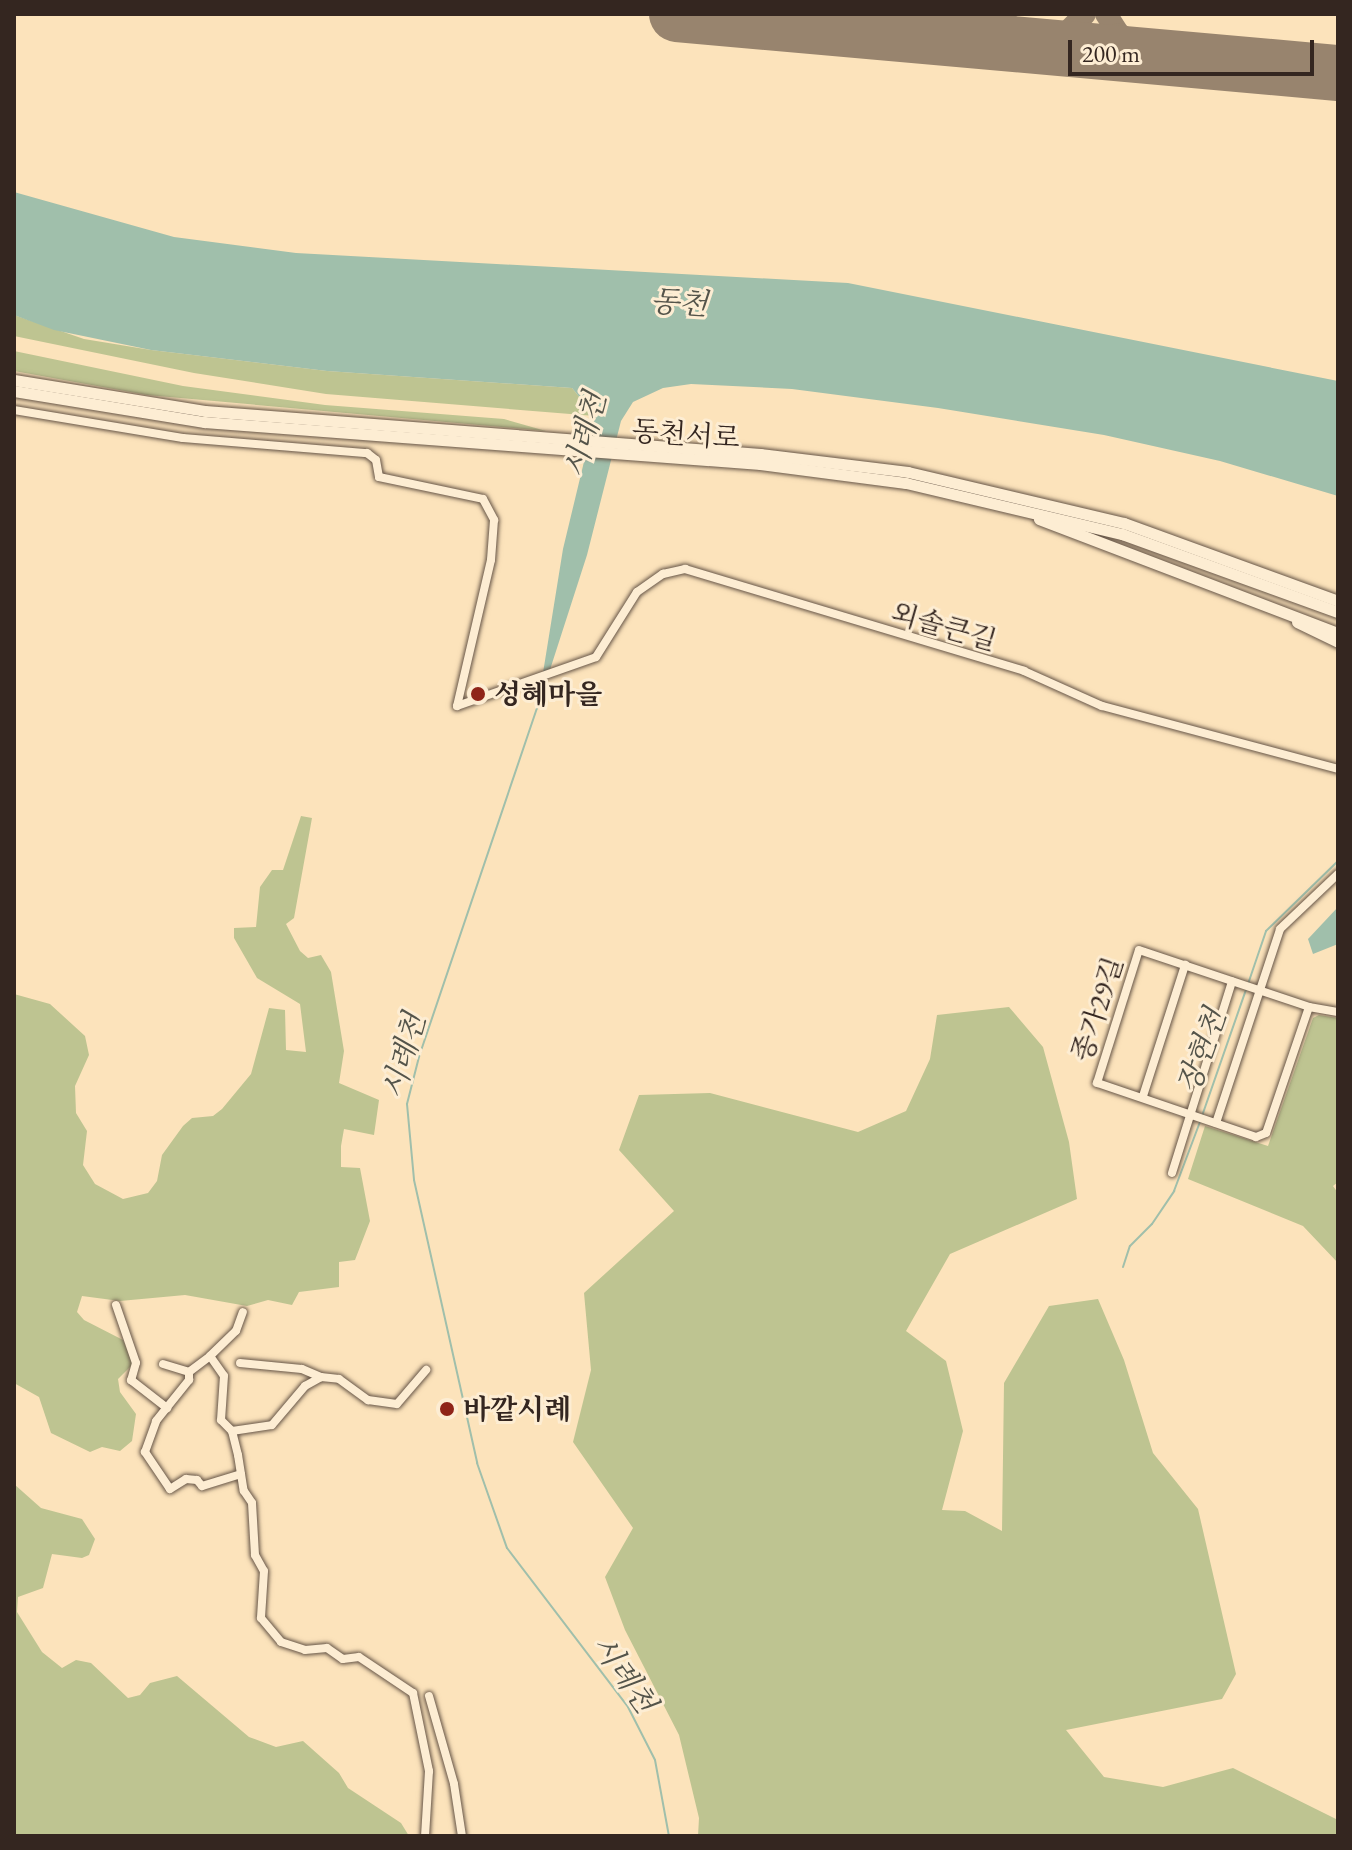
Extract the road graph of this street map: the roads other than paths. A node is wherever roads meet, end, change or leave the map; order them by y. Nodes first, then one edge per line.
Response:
1 (14, 380) edge
2 (14, 391) edge
3 (14, 410) edge
4 (563, 444) junction
5 (662, 451) junction
6 (978, 497) junction
7 (1220, 586) junction
8 (1338, 601) edge
9 (1338, 612) edge
10 (1338, 633) edge
11 (1338, 642) edge
12 (1338, 769) edge
13 (1338, 874) edge
14 (1185, 965) junction
15 (1235, 982) junction
16 (1259, 989) junction
17 (1309, 1007) junction
18 (1338, 1012) edge
19 (1143, 1096) junction
20 (1190, 1114) junction
21 (1214, 1122) junction
22 (1172, 1173) dead end
23 (116, 1305) dead end
24 (243, 1312) dead end
25 (210, 1356) junction
26 (240, 1363) dead end
27 (163, 1364) dead end
28 (426, 1370) dead end
29 (189, 1372) junction
30 (321, 1377) junction
31 (167, 1408) junction
32 (232, 1431) junction
33 (241, 1474) junction
34 (429, 1696) dead end
35 (425, 1836) edge
36 (462, 1836) edge

1 - 4 main road, 동천서로
2 - 4 main road, 동천서로
3 - 12 street, 외솔큰길
4 - 5 main road, 동천서로
5 - 6 main road, 동천서로
5 - 8 main road, 동천서로
6 - 7 main road
6 - 9 main road, 동천서로
7 - 10 main road
7 - 11 main road
13 - 16 street
14 - 15 street, 종가29길
14 - 19 street
14 - 19 street, 종가29길
15 - 16 street, 종가29길
15 - 20 street
16 - 17 street, 종가29길
16 - 21 street
17 - 18 street, 종가29길
17 - 21 street, 종가29길
19 - 20 street, 종가29길
20 - 21 street, 종가29길
20 - 22 street
23 - 31 street
24 - 25 street
25 - 29 street
25 - 32 street
26 - 30 street
27 - 29 street
28 - 30 street
29 - 31 street
30 - 32 street
31 - 33 street
32 - 33 street
33 - 35 street
34 - 36 street

